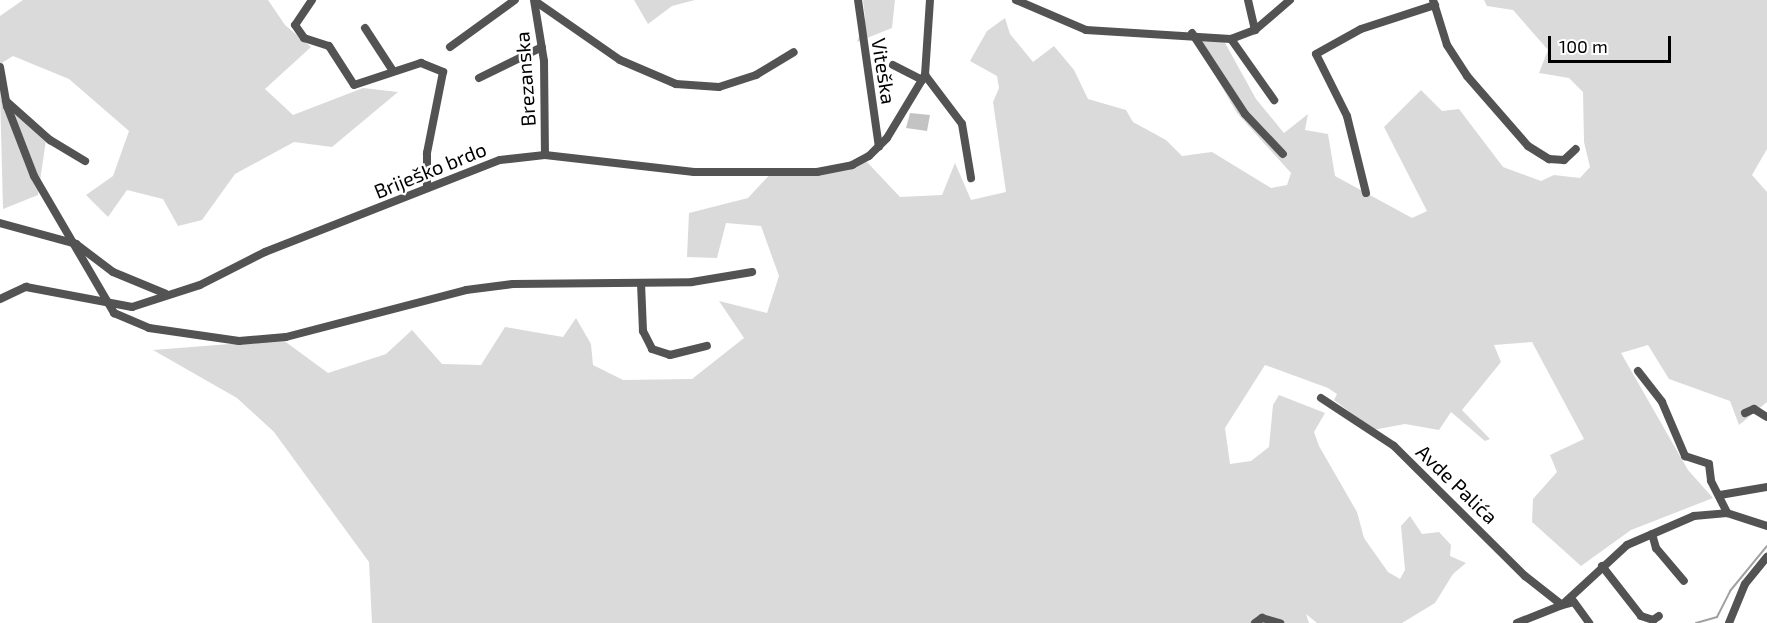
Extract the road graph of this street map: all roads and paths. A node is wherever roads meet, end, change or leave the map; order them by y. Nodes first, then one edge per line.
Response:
1 (312, 0) edge
2 (515, 0) edge
3 (858, 0) edge
4 (930, 0) edge
5 (1016, 0) edge
6 (1248, 0) edge
7 (1290, 0) edge
8 (534, 1) edge
9 (1434, 3) edge
10 (365, 28) dead end
11 (1255, 30) junction
12 (1192, 33) junction
13 (1231, 39) junction
14 (450, 47) dead end
15 (542, 47) junction
16 (794, 52) dead end
17 (893, 66) dead end
18 (0, 67) edge
19 (393, 71) junction
20 (924, 77) junction
21 (479, 78) dead end
22 (6, 100) junction
23 (1274, 100) dead end
24 (879, 147) junction
25 (1576, 149) dead end
26 (1283, 154) dead end
27 (545, 155) junction
28 (85, 161) dead end
29 (971, 178) dead end
30 (427, 188) junction
31 (1366, 193) dead end
32 (0, 223) edge
33 (76, 244) junction
34 (752, 272) dead end
35 (641, 283) junction
36 (166, 294) junction
37 (0, 298) edge
38 (109, 306) junction
39 (707, 346) dead end
40 (1638, 371) dead end
41 (1321, 398) dead end
42 (1745, 413) dead end
43 (1767, 417) edge
44 (1767, 487) edge
45 (1719, 495) junction
46 (1727, 513) junction
47 (1767, 526) edge
48 (1652, 534) junction
49 (1767, 558) edge
50 (1602, 566) junction
51 (1684, 581) dead end
52 (1562, 605) junction
53 (1659, 616) dead end
54 (1532, 621) edge
55 (1255, 623) edge
56 (1280, 623) edge
57 (1517, 623) edge
58 (1589, 623) edge
59 (1729, 623) edge

1 - 19 street
2 - 14 street, Brezanska
3 - 24 street, Viteška
4 - 20 street, Briješko brdo
5 - 12 street
6 - 11 street
7 - 11 street
8 - 15 street, Brezanska
8 - 16 street, Brezanska
9 - 25 street
9 - 31 street
10 - 19 street
11 - 13 street
12 - 13 street
12 - 26 street
13 - 23 street
15 - 21 street
15 - 27 street, Brezanska
17 - 20 street
18 - 22 street
19 - 30 street
20 - 24 street, Briješko brdo
20 - 29 street
22 - 28 street
22 - 33 street
24 - 27 street, Briješko brdo
27 - 30 street, Briješko brdo
30 - 36 street, Briješko brdo
32 - 33 street
33 - 36 street
33 - 38 street
34 - 35 street
35 - 38 street
35 - 39 street
36 - 38 street, Briješko brdo
37 - 38 street
40 - 45 street
41 - 52 street, Avde Palića
42 - 43 street
44 - 45 street
45 - 46 street
46 - 47 street
46 - 48 street
48 - 50 street
48 - 51 street
49 - 59 street
50 - 52 street
50 - 53 street
52 - 54 street
52 - 58 street, Avde Palića
54 - 57 street
55 - 56 street

